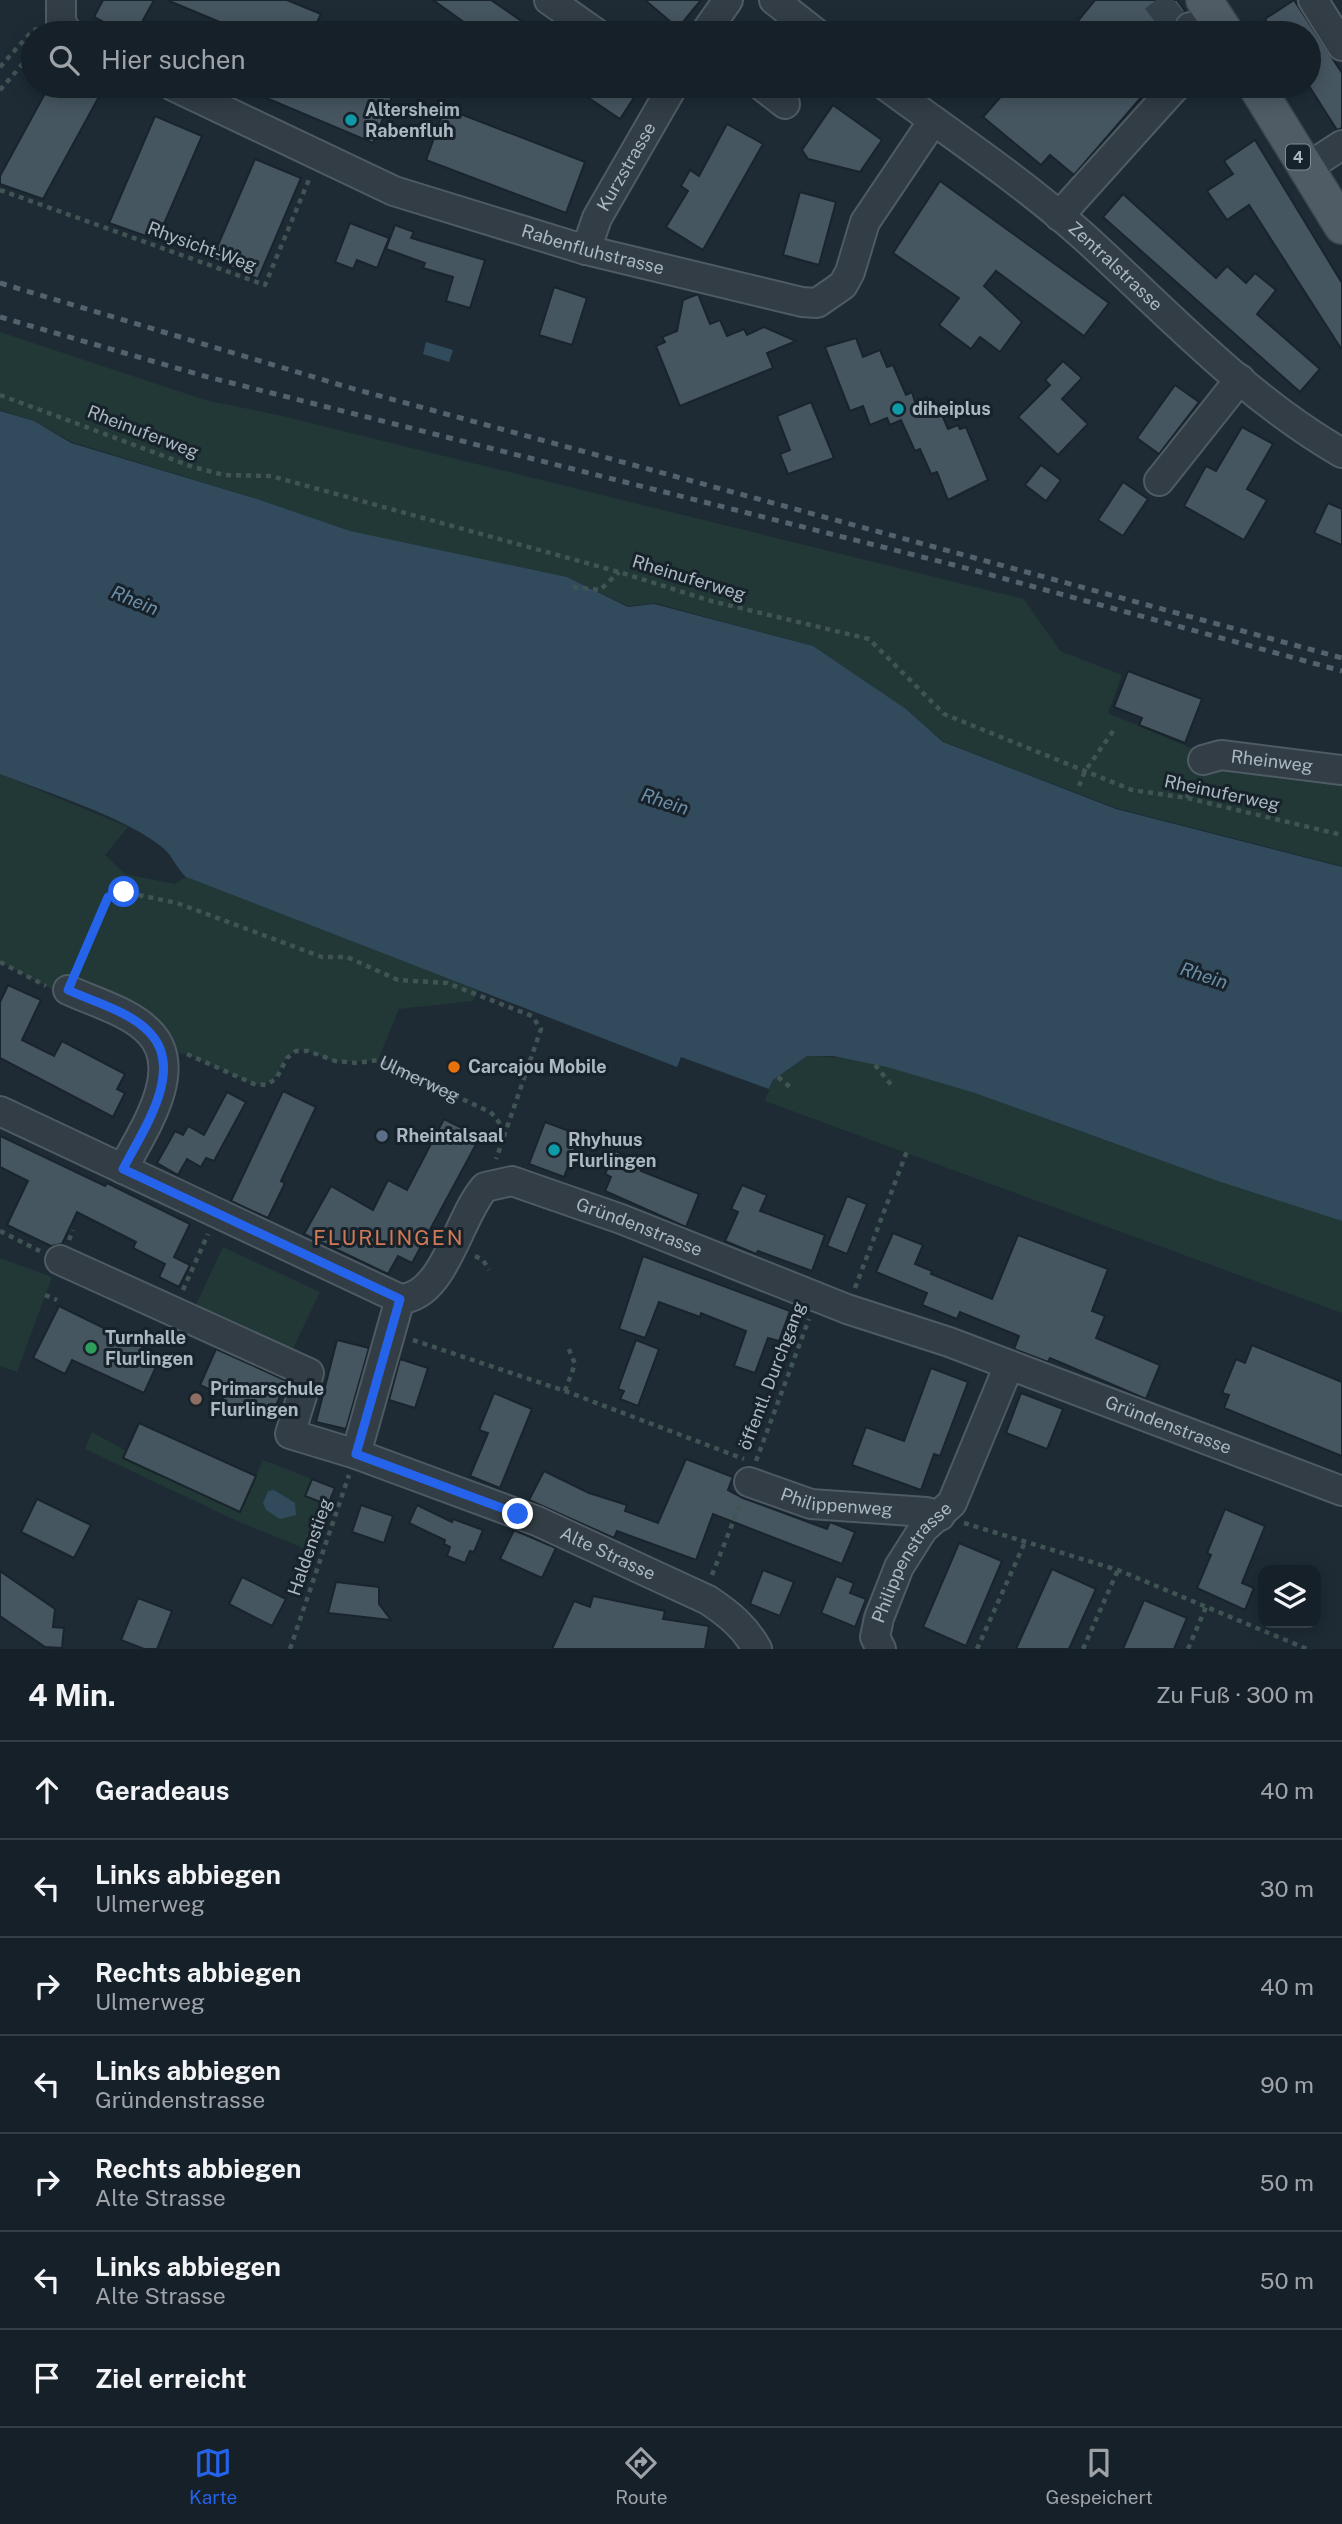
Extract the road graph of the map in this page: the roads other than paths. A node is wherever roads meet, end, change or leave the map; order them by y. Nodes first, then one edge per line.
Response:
1 (549, 0) edge
2 (728, 0) edge
3 (774, 0) edge
4 (1313, 0) edge
5 (579, 21) edge
6 (713, 21) edge
7 (801, 21) edge
8 (1342, 46) edge
9 (197, 98) edge
10 (664, 98) edge
11 (777, 98) edge
12 (902, 98) edge
13 (1165, 98) edge
14 (1263, 98) edge
15 (785, 104) dead end
16 (933, 121) junction
17 (1342, 145) edge
18 (1305, 169) junction
19 (1059, 216) junction
20 (1342, 226) edge
21 (586, 250) junction
22 (1240, 379) junction
23 (1342, 453) edge
24 (1159, 481) dead end
25 (1203, 760) dead end
26 (1342, 770) edge
27 (68, 990) road end
28 (0, 1111) edge
29 (123, 1169) junction
30 (54, 1257) road end
31 (400, 1299) junction
32 (1009, 1365) junction
33 (356, 1454) junction
34 (750, 1475) road end
35 (1342, 1490) edge
36 (940, 1516) junction
37 (757, 1649) edge
38 (881, 1649) edge

1 - 5 street
2 - 6 street
3 - 7 street
4 - 8 street
9 - 21 street, Rabenfluhstrasse
10 - 21 street, Kurzstrasse
11 - 15 street
12 - 16 street, Zentralstrasse
13 - 19 street
14 - 18 main road, 4
16 - 19 street, Zentralstrasse
16 - 21 street, Rabenfluhstrasse
17 - 18 street
18 - 20 main road, 4
19 - 22 street, Zentralstrasse
22 - 23 street, Zentralstrasse
22 - 24 street
25 - 26 street, Rheinweg
27 - 29 street
28 - 29 street
29 - 31 street
30 - 33 street, Alte Strasse
31 - 32 street, Gründenstrasse
31 - 33 street
32 - 35 street, Gründenstrasse
32 - 36 street, Philippenstrasse
33 - 37 street, Alte Strasse
34 - 36 street, Philippenweg
36 - 38 street, Philippenstrasse

